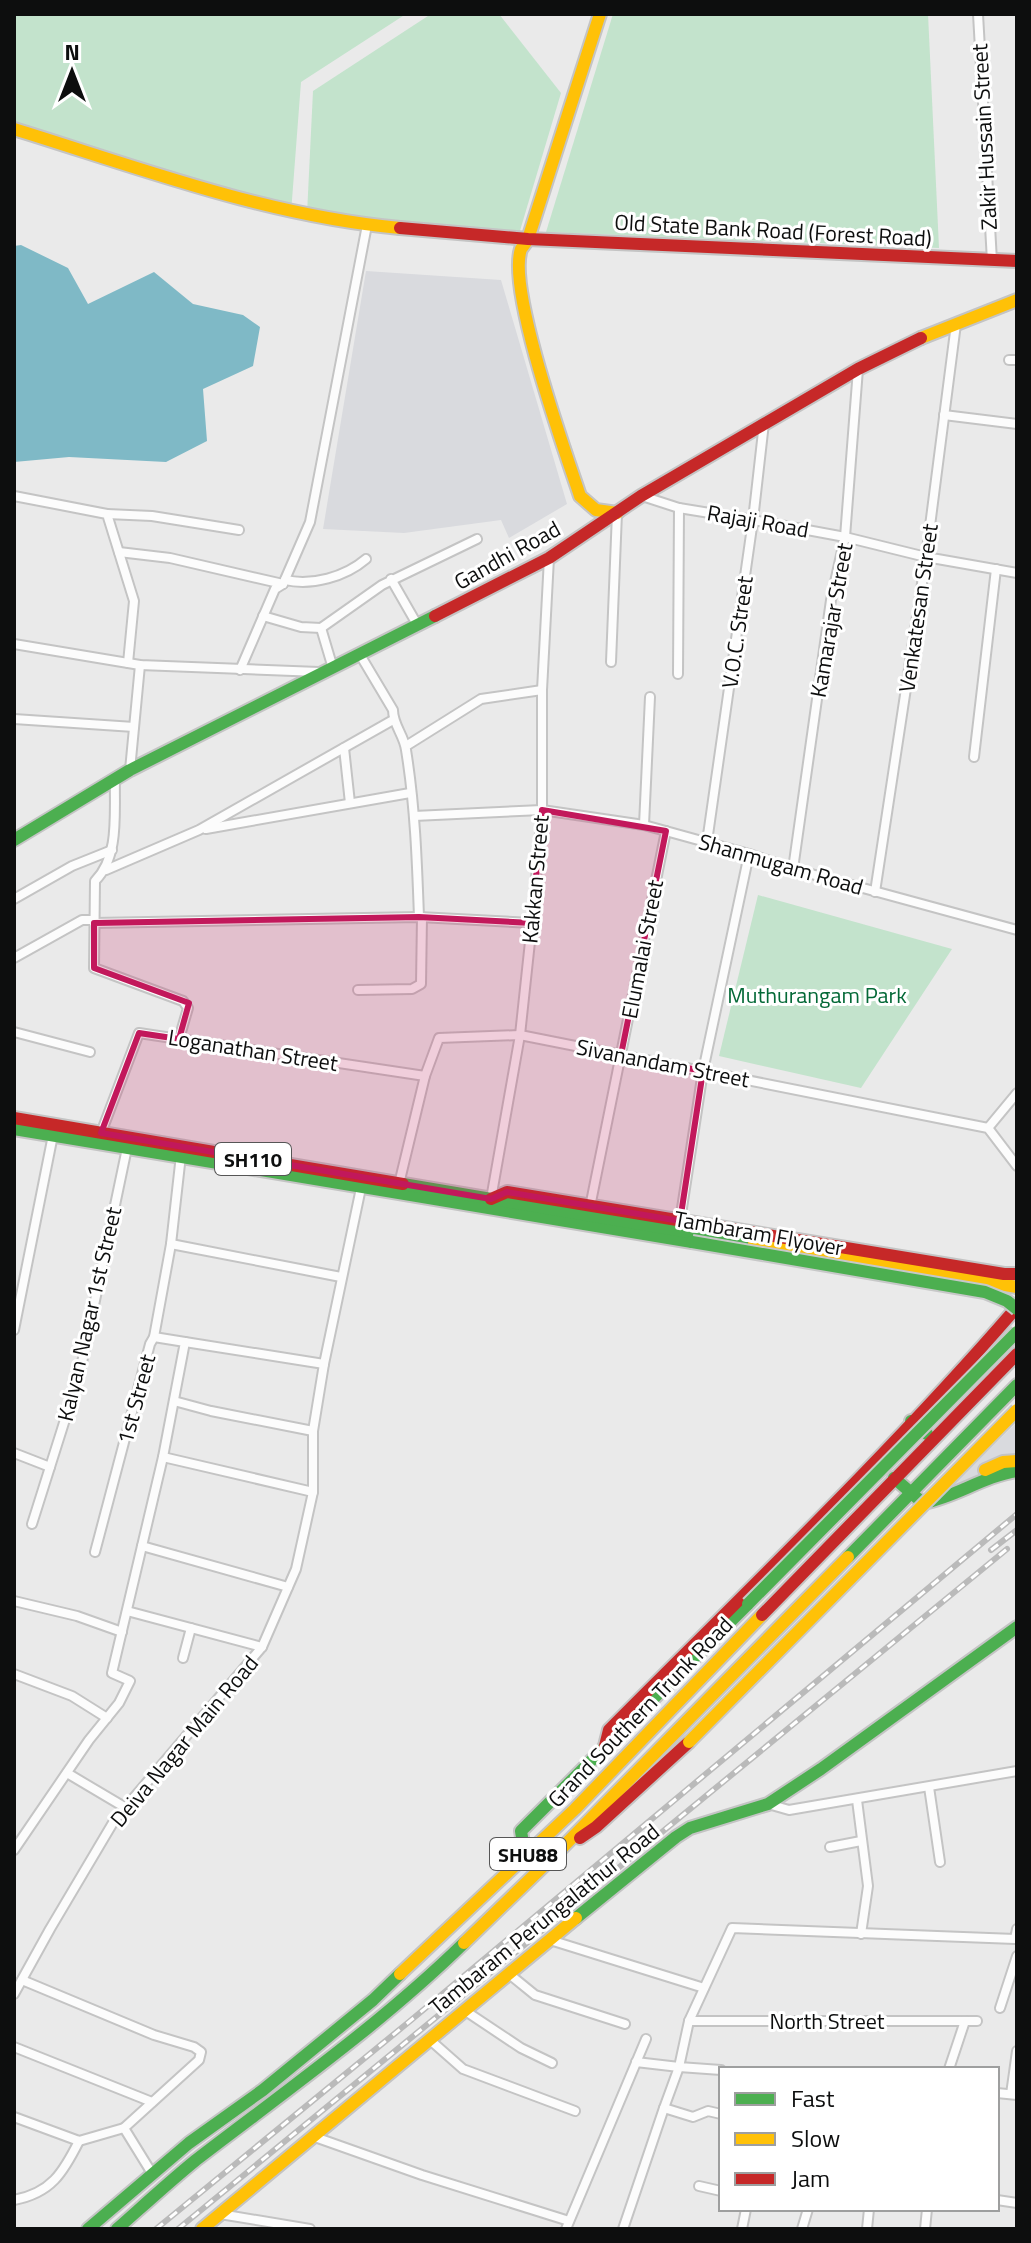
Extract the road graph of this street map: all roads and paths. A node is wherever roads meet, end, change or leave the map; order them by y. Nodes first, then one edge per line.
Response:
1 (600, 14) edge
2 (978, 14) edge
3 (14, 129) edge
4 (367, 225) junction
5 (528, 239) junction
6 (992, 261) junction
7 (1017, 261) edge
8 (1017, 300) edge
9 (956, 324) junction
10 (858, 369) junction
11 (944, 415) junction
12 (764, 422) junction
13 (1017, 424) edge
14 (14, 496) edge
15 (641, 496) junction
16 (679, 508) junction
17 (617, 513) junction
18 (107, 514) junction
19 (753, 520) junction
20 (239, 530) dead end
21 (845, 537) junction
22 (477, 539) dead end
23 (119, 552) junction
24 (926, 557) junction
25 (549, 558) junction
26 (366, 559) dead end
27 (996, 569) junction
28 (1017, 573) edge
29 (391, 579) junction
30 (284, 582) junction
31 (263, 616) junction
32 (418, 626) junction
33 (321, 628) junction
34 (14, 644) edge
35 (359, 653) junction
36 (611, 662) dead end
37 (128, 663) junction
38 (140, 665) junction
39 (332, 665) junction
40 (240, 670) junction
41 (319, 672) junction
42 (678, 674) dead end
43 (542, 690) junction
44 (650, 697) dead end
45 (14, 719) edge
46 (393, 720) junction
47 (134, 727) junction
48 (406, 746) junction
49 (344, 748) junction
50 (974, 757) dead end
51 (130, 770) junction
52 (115, 778) junction
53 (410, 793) junction
54 (350, 803) junction
55 (542, 810) junction
56 (414, 816) junction
57 (644, 825) junction
58 (199, 830) junction
59 (666, 831) junction
60 (14, 840) edge
61 (707, 842) junction
62 (112, 850) junction
63 (749, 854) junction
64 (793, 869) junction
65 (106, 870) junction
66 (875, 892) junction
67 (14, 899) edge
68 (421, 917) junction
69 (94, 922) junction
70 (532, 923) junction
71 (1017, 930) edge
72 (14, 958) edge
73 (358, 990) dead end
74 (14, 1032) edge
75 (520, 1035) junction
76 (179, 1039) junction
77 (90, 1052) dead end
78 (621, 1055) junction
79 (703, 1071) junction
80 (425, 1076) junction
81 (1017, 1093) edge
82 (14, 1118) edge
83 (988, 1128) junction
84 (14, 1129) edge
85 (101, 1133) junction
86 (53, 1135) junction
87 (127, 1148) junction
88 (181, 1152) junction
89 (1017, 1166) edge
90 (399, 1184) junction
91 (361, 1188) junction
92 (498, 1205) junction
93 (590, 1208) junction
94 (680, 1221) junction
95 (171, 1244) junction
96 (1017, 1274) edge
97 (341, 1277) junction
98 (1017, 1287) edge
99 (1017, 1308) edge
100 (14, 1330) edge
101 (1017, 1332) edge
102 (154, 1337) junction
103 (185, 1342) junction
104 (1017, 1354) edge
105 (324, 1364) junction
106 (1017, 1385) edge
107 (174, 1401) junction
108 (1017, 1410) edge
109 (911, 1421) junction
110 (313, 1431) junction
111 (933, 1439) junction
112 (14, 1453) edge
113 (163, 1457) junction
114 (1017, 1461) edge
115 (50, 1467) junction
116 (1017, 1471) edge
117 (894, 1478) junction
118 (923, 1479) junction
119 (313, 1492) junction
120 (910, 1493) junction
121 (32, 1524) dead end
122 (142, 1546) junction
123 (95, 1552) dead end
124 (288, 1587) junction
125 (14, 1601) edge
126 (127, 1611) junction
127 (1017, 1627) edge
128 (191, 1628) junction
129 (122, 1632) junction
130 (262, 1647) junction
131 (183, 1658) dead end
132 (14, 1674) edge
133 (107, 1718) junction
134 (605, 1746) junction
135 (1017, 1771) edge
136 (67, 1773) junction
137 (929, 1787) junction
138 (857, 1800) junction
139 (768, 1804) junction
140 (126, 1808) junction
141 (861, 1841) junction
142 (830, 1847) dead end
143 (14, 1850) edge
144 (557, 1853) junction
145 (525, 1856) junction
146 (940, 1862) dead end
147 (1017, 1929) edge
148 (861, 1934) junction
149 (550, 1940) junction
150 (1016, 1940) edge
151 (1017, 1956) edge
152 (508, 1973) junction
153 (19, 1981) edge
154 (704, 1988) junction
155 (14, 1994) edge
156 (1000, 2008) dead end
157 (464, 2010) junction
158 (689, 2021) junction
159 (965, 2021) junction
160 (977, 2021) dead end
161 (625, 2024) dead end
162 (429, 2039) junction
163 (646, 2039) dead end
164 (14, 2047) edge
165 (1017, 2051) edge
166 (636, 2062) junction
167 (552, 2063) dead end
168 (679, 2067) junction
169 (950, 2067) edge
170 (719, 2070) edge
171 (1014, 2094) edge
172 (152, 2102) junction
173 (664, 2108) junction
174 (575, 2111) dead end
175 (719, 2114) edge
176 (14, 2117) edge
177 (124, 2128) junction
178 (312, 2136) junction
179 (79, 2141) junction
180 (153, 2175) junction
181 (699, 2186) dead end
182 (719, 2191) edge
183 (14, 2200) edge
184 (218, 2214) junction
185 (568, 2225) edge
186 (299, 2228) edge
187 (88, 2229) edge
188 (117, 2229) edge
189 (202, 2229) edge
190 (310, 2229) edge
191 (623, 2229) edge

1 - 5 main road
2 - 6 street, Zakir Hussain Street
3 - 4 main road, Old State Bank Road (Forest Road)
4 - 5 main road, Old State Bank Road (Forest Road)
4 - 30 street
5 - 6 main road, Old State Bank Road (Forest Road)
5 - 17 main road
6 - 7 main road, Old State Bank Road (Forest Road)
8 - 9 main road, Gandhi Road
9 - 10 main road, Gandhi Road
9 - 11 street, Venkatesan Street
10 - 12 main road, Gandhi Road
10 - 21 street, Kamarajar Street
11 - 13 street
11 - 24 street, Venkatesan Street
12 - 15 main road, Gandhi Road
12 - 19 street, V.O.C. Street
14 - 18 street
15 - 16 street, Rajaji Road
15 - 17 main road, Gandhi Road
16 - 19 street, Rajaji Road
16 - 42 street
17 - 25 main road, Gandhi Road
17 - 36 street
18 - 20 street
18 - 23 street
19 - 21 street, Rajaji Road
19 - 61 street, V.O.C. Street
21 - 24 street, Rajaji Road
21 - 64 street, Kamarajar Street
22 - 29 street
23 - 30 street
23 - 37 street
24 - 27 street, Rajaji Road
24 - 66 street, Venkatesan Street
25 - 32 main road, Gandhi Road
25 - 43 street, Kakkan Street
26 - 30 street
27 - 28 street, Rajaji Road
27 - 50 street
29 - 32 street
29 - 33 street
30 - 31 street
31 - 33 street
31 - 40 street
32 - 35 main road, Gandhi Road
33 - 39 street
34 - 37 street
35 - 39 main road, Gandhi Road
35 - 46 street
37 - 38 street
38 - 40 street
38 - 47 street
39 - 41 main road, Gandhi Road
40 - 41 street
41 - 51 main road, Gandhi Road
43 - 48 street
43 - 55 street, Kakkan Street
44 - 57 street
45 - 47 street
46 - 48 street
46 - 49 street
47 - 51 street
48 - 53 street
49 - 54 street
49 - 58 street
51 - 52 main road, Gandhi Road
52 - 60 main road, Gandhi Road
52 - 62 street
53 - 54 street
53 - 56 street
54 - 58 street
55 - 56 street, Shanmugam Road
55 - 57 street, Shanmugam Road
55 - 70 street, Kakkan Street
56 - 68 street
57 - 59 street, Shanmugam Road
58 - 65 street
59 - 61 street, Shanmugam Road
59 - 78 street, Elumalai Street
61 - 63 street, Shanmugam Road
62 - 65 street
62 - 67 street
63 - 64 street, Shanmugam Road
63 - 79 street
64 - 66 street, Shanmugam Road
65 - 69 street
66 - 71 street, Shanmugam Road
68 - 69 street
68 - 70 street
68 - 73 street
69 - 72 street
69 - 76 street
70 - 75 street, Kakkan Street
74 - 77 street
75 - 78 street, Sivanandam Street
75 - 80 street, Sivanandam Street
75 - 92 street, Kakkan Street
76 - 80 street, Loganathan Street
76 - 85 street, Loganathan Street
78 - 79 street, Sivanandam Street
78 - 93 street, Elumalai Street
79 - 83 street, Sivanandam Street
79 - 94 street
80 - 90 street, Sivanandam Street
81 - 83 street
82 - 85 main road, SH110
83 - 89 street
84 - 86 main road, SH110
85 - 88 main road, SH110
86 - 87 main road, SH110
86 - 100 street
87 - 88 main road, SH110
87 - 115 street, Kalyan Nagar 1st Street
88 - 90 main road, SH110
88 - 91 main road, SH110
88 - 95 street, 1st Street
90 - 92 main road, SH110
91 - 92 main road, SH110
91 - 97 street, Deiva Nagar Main Road
92 - 93 main road
92 - 98 main road, Tambaram Flyover / SH110
92 - 99 main road, Tambaram Flyover / SH110, bridge
93 - 94 main road
94 - 96 main road
95 - 97 street
95 - 102 street, 1st Street
97 - 105 street, Deiva Nagar Main Road
99 - 109 main road
101 - 134 main road, bridge
102 - 103 street
102 - 123 street, 1st Street
103 - 105 street
103 - 107 street
104 - 111 main road, Grand Southern Trunk Road / SHU88
105 - 110 street, Deiva Nagar Main Road
106 - 118 main road, Grand Southern Trunk Road / SHU88
107 - 110 street
107 - 113 street
108 - 144 main road, bridge
109 - 111 main road
109 - 134 main road
110 - 119 street, Deiva Nagar Main Road
111 - 117 main road, Grand Southern Trunk Road / SHU88
112 - 115 street
113 - 119 street
113 - 122 street
114 - 118 main road
115 - 121 street, Kalyan Nagar 1st Street
116 - 120 main road
117 - 120 main road
117 - 145 main road, Grand Southern Trunk Road / SHU88
118 - 120 main road, Grand Southern Trunk Road / SHU88
119 - 124 street, Deiva Nagar Main Road
120 - 144 main road, Grand Southern Trunk Road / SHU88
122 - 124 street
122 - 126 street
124 - 130 street, Deiva Nagar Main Road
125 - 129 street
126 - 128 street
126 - 129 street
127 - 139 main road, Tambaram Perungalathur Road
128 - 130 street
128 - 131 street
129 - 133 street
130 - 140 street, Deiva Nagar Main Road
132 - 133 street
133 - 136 street
134 - 145 main road
135 - 137 street
136 - 140 street
136 - 143 street
137 - 138 street
137 - 146 street
138 - 139 street
138 - 141 street
139 - 149 main road, Tambaram Perungalathur Road
140 - 153 street, Deiva Nagar Main Road
141 - 142 street
141 - 148 street
144 - 188 main road, Grand Southern Trunk Road / SHU88
145 - 180 main road, Grand Southern Trunk Road / SHU88
147 - 150 street
148 - 150 street
148 - 154 street
149 - 152 main road, Tambaram Perungalathur Road
149 - 154 street
151 - 156 street
152 - 157 main road, Tambaram Perungalathur Road
152 - 161 street
153 - 155 street, Deiva Nagar Main Road
153 - 172 street
154 - 158 street
157 - 162 main road, Tambaram Perungalathur Road
157 - 167 street
158 - 159 street, North Street
158 - 168 street
159 - 160 street, North Street
159 - 169 street
162 - 174 street
162 - 178 main road, Tambaram Perungalathur Road
163 - 166 street
164 - 172 street
165 - 171 street
166 - 168 street
166 - 185 street
168 - 170 street
168 - 173 street
172 - 177 street
173 - 175 street
173 - 191 street
176 - 179 street
177 - 179 street
177 - 180 street
178 - 184 main road, Tambaram Perungalathur Road
178 - 185 street
179 - 183 street
180 - 187 main road, Grand Southern Trunk Road / SHU88
181 - 182 street
184 - 186 street
184 - 189 main road, Tambaram Perungalathur Road
186 - 190 street

